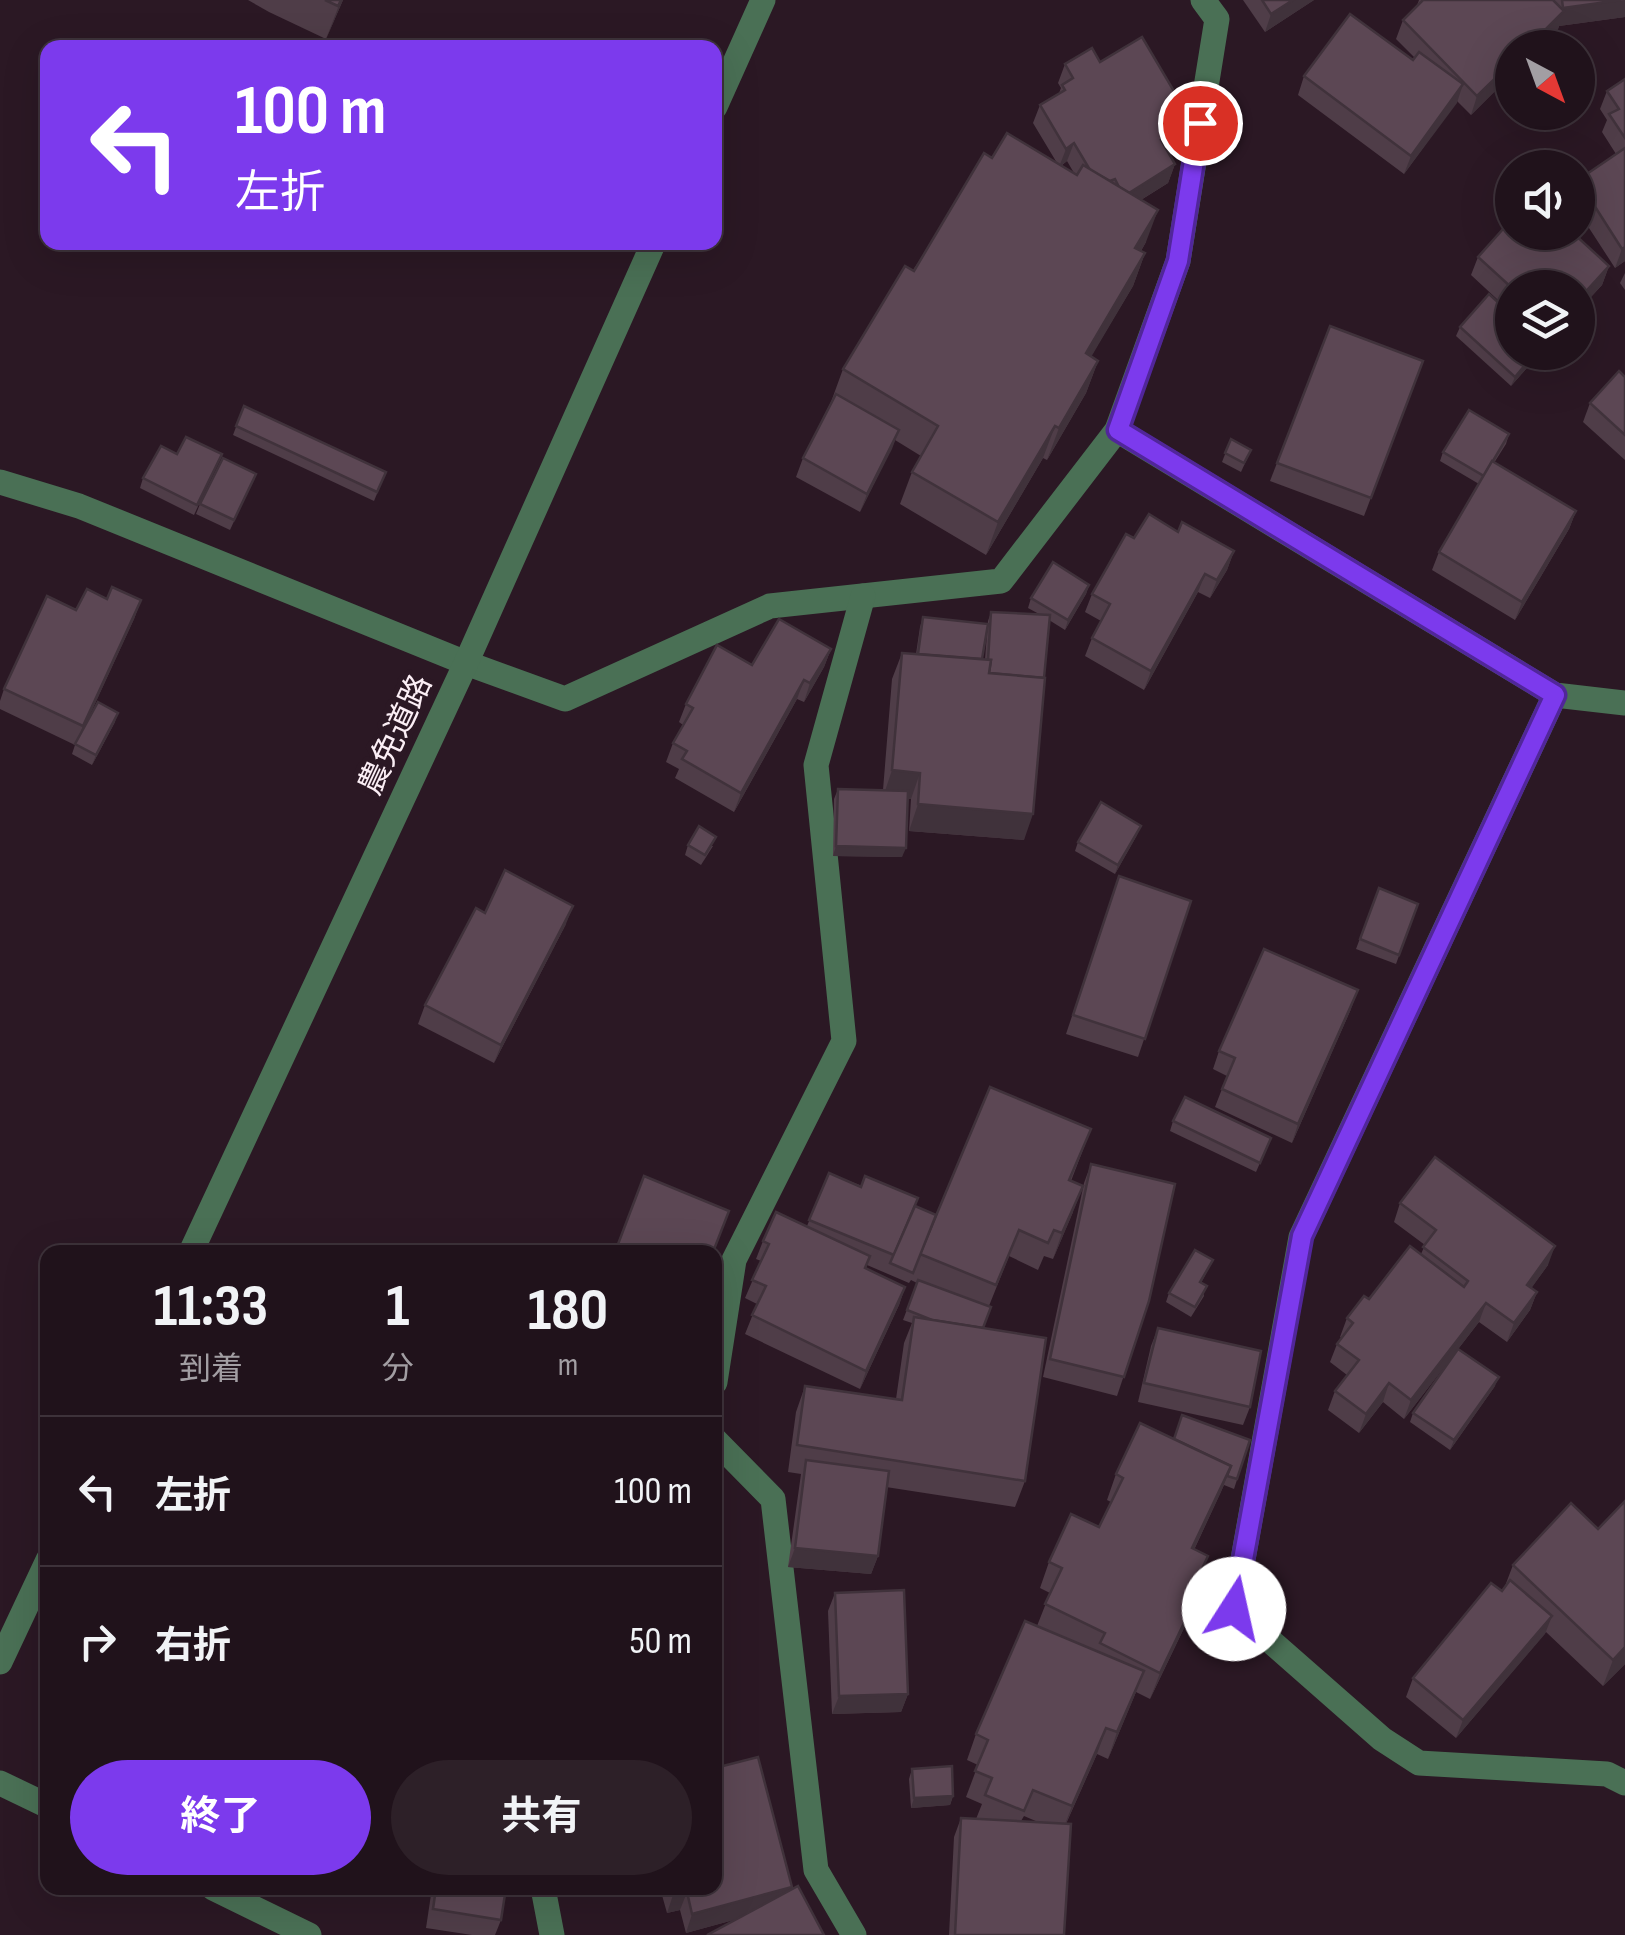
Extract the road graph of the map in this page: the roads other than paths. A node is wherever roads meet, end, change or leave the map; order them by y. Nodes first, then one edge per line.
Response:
1 (763, 0) edge
2 (1203, 0) edge
3 (722, 91) edge
4 (650, 250) edge
5 (1118, 430) junction
6 (0, 482) edge
7 (863, 596) junction
8 (466, 663) junction
9 (1555, 695) junction
10 (1625, 703) edge
11 (194, 1245) edge
12 (722, 1337) edge
13 (722, 1447) edge
14 (40, 1577) edge
15 (0, 1662) edge
16 (0, 1782) edge
17 (1625, 1783) edge
18 (40, 1802) edge
19 (226, 1895) edge
20 (544, 1895) edge
21 (309, 1935) edge
22 (552, 1935) edge
23 (854, 1935) edge

1 - 3 street
2 - 5 street
4 - 8 street, 農免道路
5 - 7 street
5 - 9 street
6 - 8 street
7 - 8 street
7 - 12 street
8 - 11 street, 農免道路
9 - 10 street
9 - 17 street
13 - 23 street
14 - 15 street
16 - 18 street
19 - 21 street
20 - 22 street

